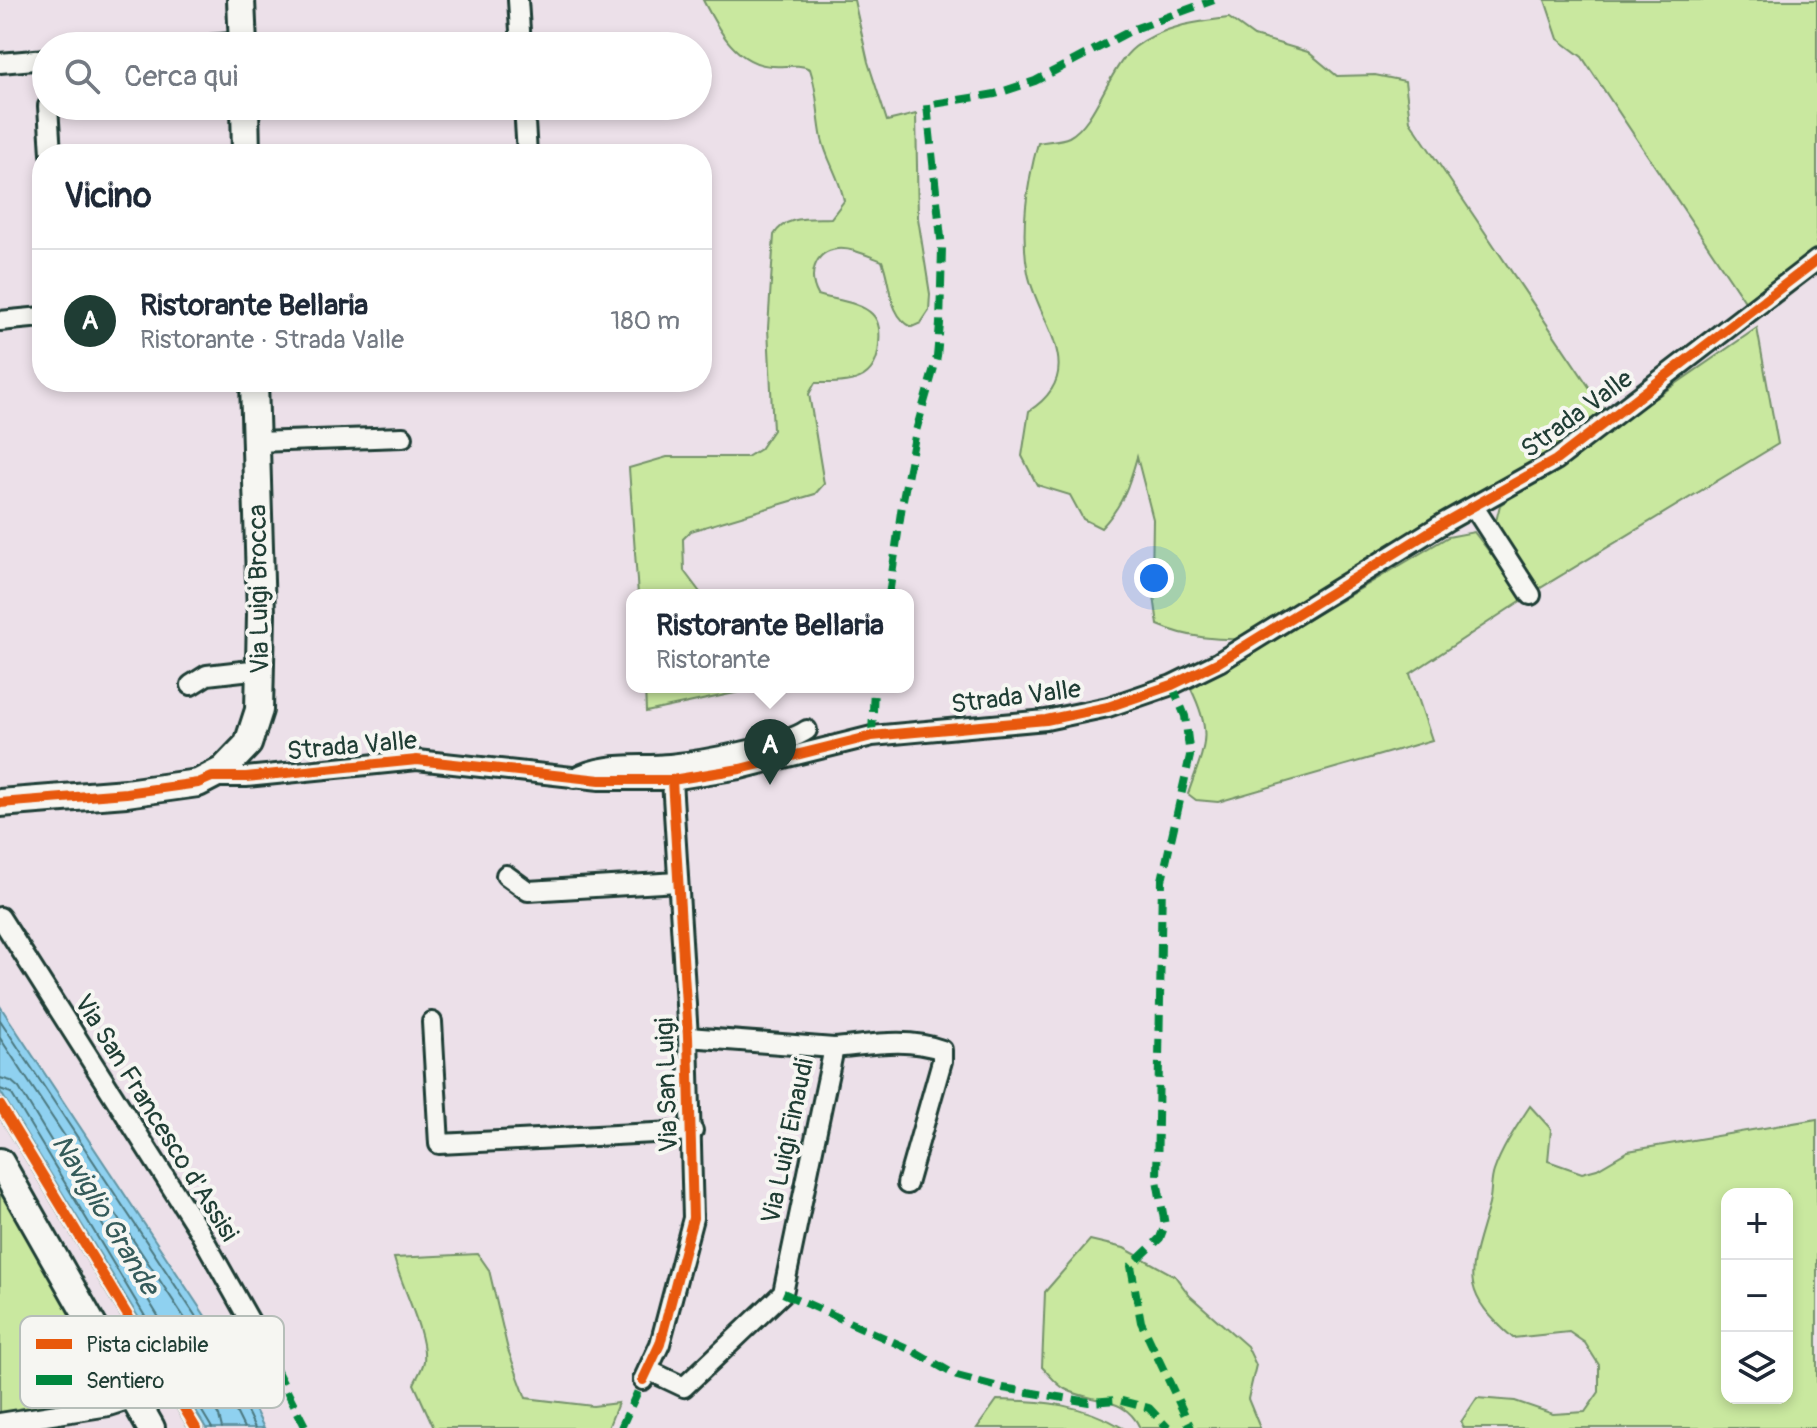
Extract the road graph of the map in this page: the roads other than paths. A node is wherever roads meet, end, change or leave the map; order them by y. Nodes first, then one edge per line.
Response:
1 (241, 0) edge
2 (518, 0) edge
3 (242, 32) edge
4 (520, 32) edge
5 (32, 60) edge
6 (0, 63) edge
7 (49, 120) edge
8 (245, 120) edge
9 (525, 120) edge
10 (50, 144) edge
11 (246, 144) edge
12 (526, 144) edge
13 (1817, 260) edge
14 (32, 318) edge
15 (0, 321) edge
16 (254, 392) edge
17 (403, 437) dead end
18 (256, 442) junction
19 (1474, 507) junction
20 (1531, 595) dead end
21 (260, 669) junction
22 (191, 685) dead end
23 (807, 730) dead end
24 (212, 777) junction
25 (574, 778) junction
26 (672, 780) junction
27 (0, 803) edge
28 (506, 875) dead end
29 (678, 882) junction
30 (0, 917) edge
31 (432, 1022) dead end
32 (688, 1037) junction
33 (834, 1048) junction
34 (0, 1105) edge
35 (693, 1131) junction
36 (0, 1162) edge
37 (907, 1184) dead end
38 (87, 1316) edge
39 (128, 1316) edge
40 (247, 1316) edge
41 (645, 1375) joint
42 (96, 1408) edge
43 (140, 1408) edge
44 (184, 1408) edge
45 (0, 1423) edge
46 (151, 1428) edge
47 (196, 1428) edge

1 - 3 street
2 - 4 street
5 - 6 street
7 - 10 street
8 - 11 street
9 - 12 street
13 - 19 street, Strada Valle
14 - 15 street
16 - 18 street, Via Luigi Brocca
17 - 18 street
18 - 21 street, Via Luigi Brocca
19 - 20 street
19 - 26 street, Strada Valle
21 - 22 street
21 - 24 street, Via Luigi Brocca
23 - 25 street
24 - 25 street, Strada Valle
24 - 27 street, Strada Valle
25 - 26 street, Strada Valle
26 - 29 street, Via San Luigi
28 - 29 street
29 - 32 street, Via San Luigi
30 - 40 street, Via San Francesco d'Assisi
31 - 35 street
32 - 33 street, Via Luigi Einaudi
32 - 35 street, Via San Luigi
33 - 37 street
33 - 41 street, Via Luigi Einaudi
34 - 39 lane
35 - 41 street, Via San Luigi
36 - 38 street
42 - 45 street
43 - 46 street
44 - 47 lane

